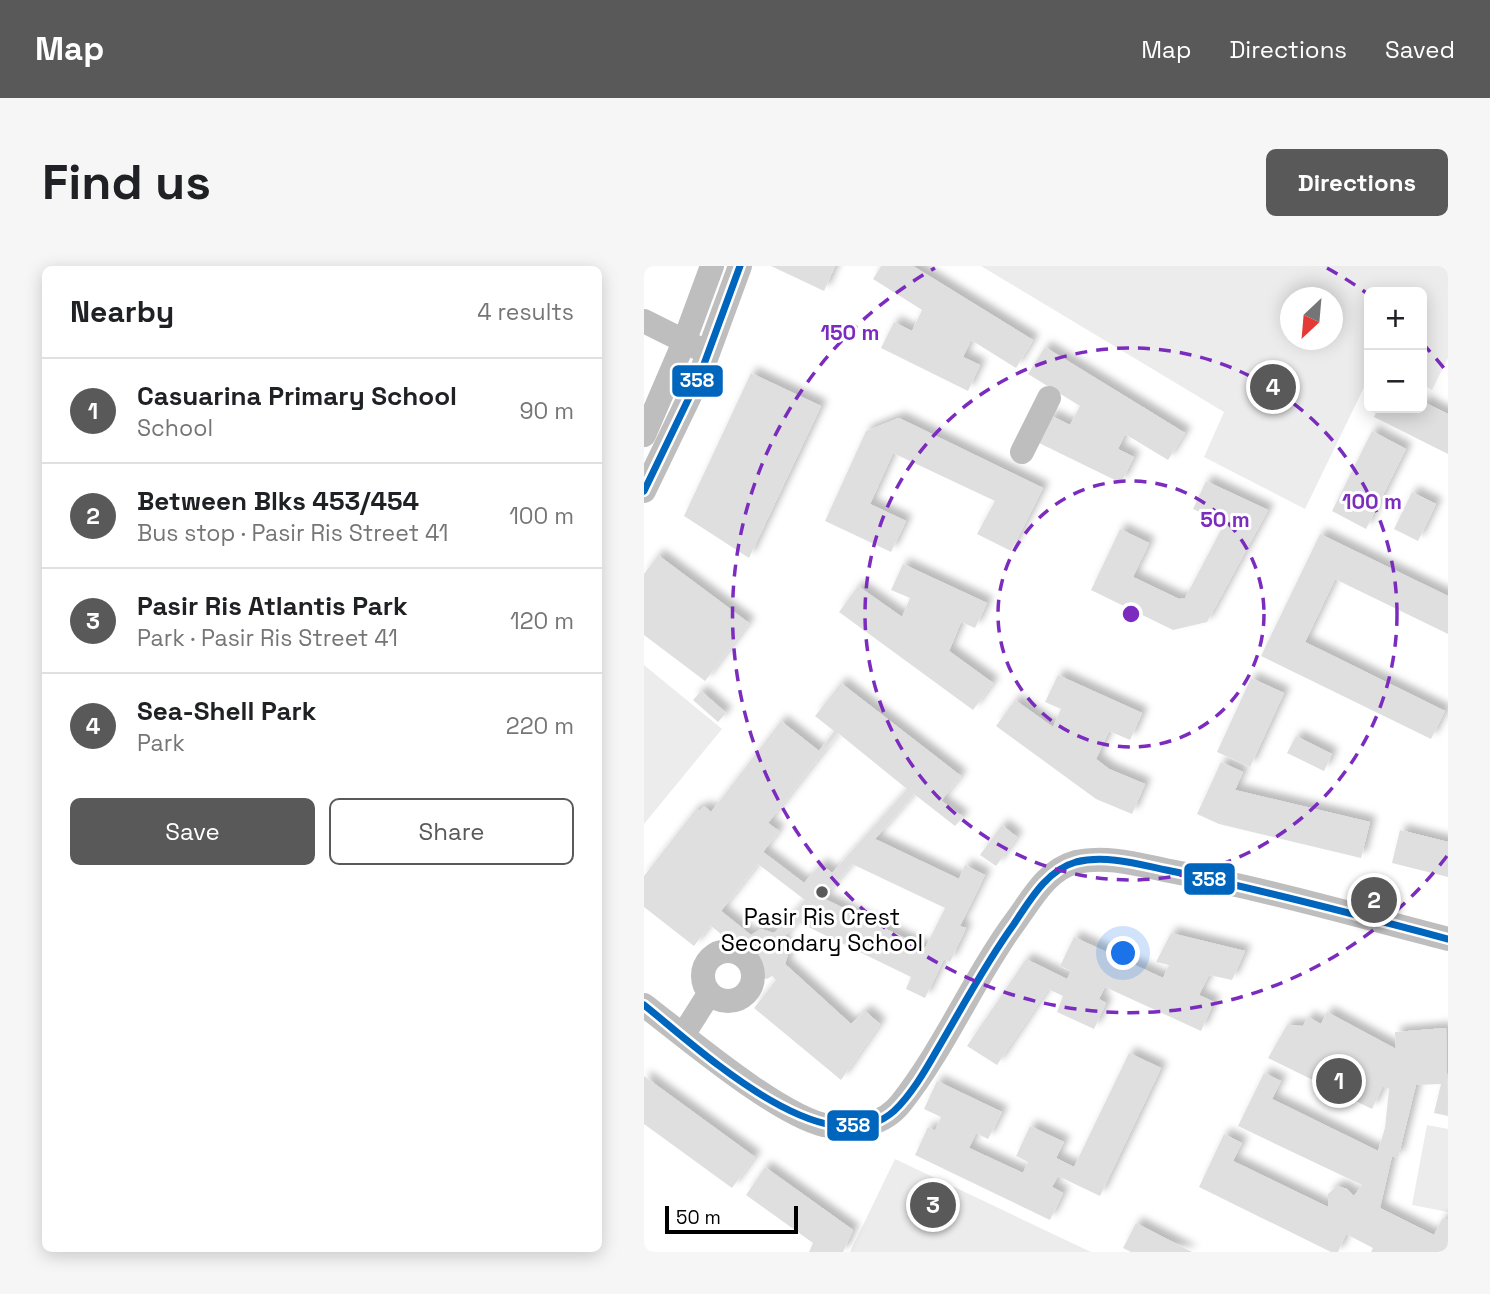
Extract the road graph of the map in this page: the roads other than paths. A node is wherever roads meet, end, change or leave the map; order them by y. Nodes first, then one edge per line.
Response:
1 (712, 266) edge
2 (740, 266) edge
3 (644, 321) edge
4 (684, 342) junction
5 (708, 353) junction
6 (1049, 398) dead end
7 (644, 435) edge
8 (1022, 452) dead end
9 (644, 491) edge
10 (1448, 939) edge
11 (709, 994) dead end
12 (644, 1005) edge
13 (683, 1035) junction

1 - 4 street
2 - 5 street
3 - 4 street
4 - 5 street
4 - 7 street
5 - 9 street
6 - 8 street
10 - 13 street
11 - 13 street
12 - 13 street

